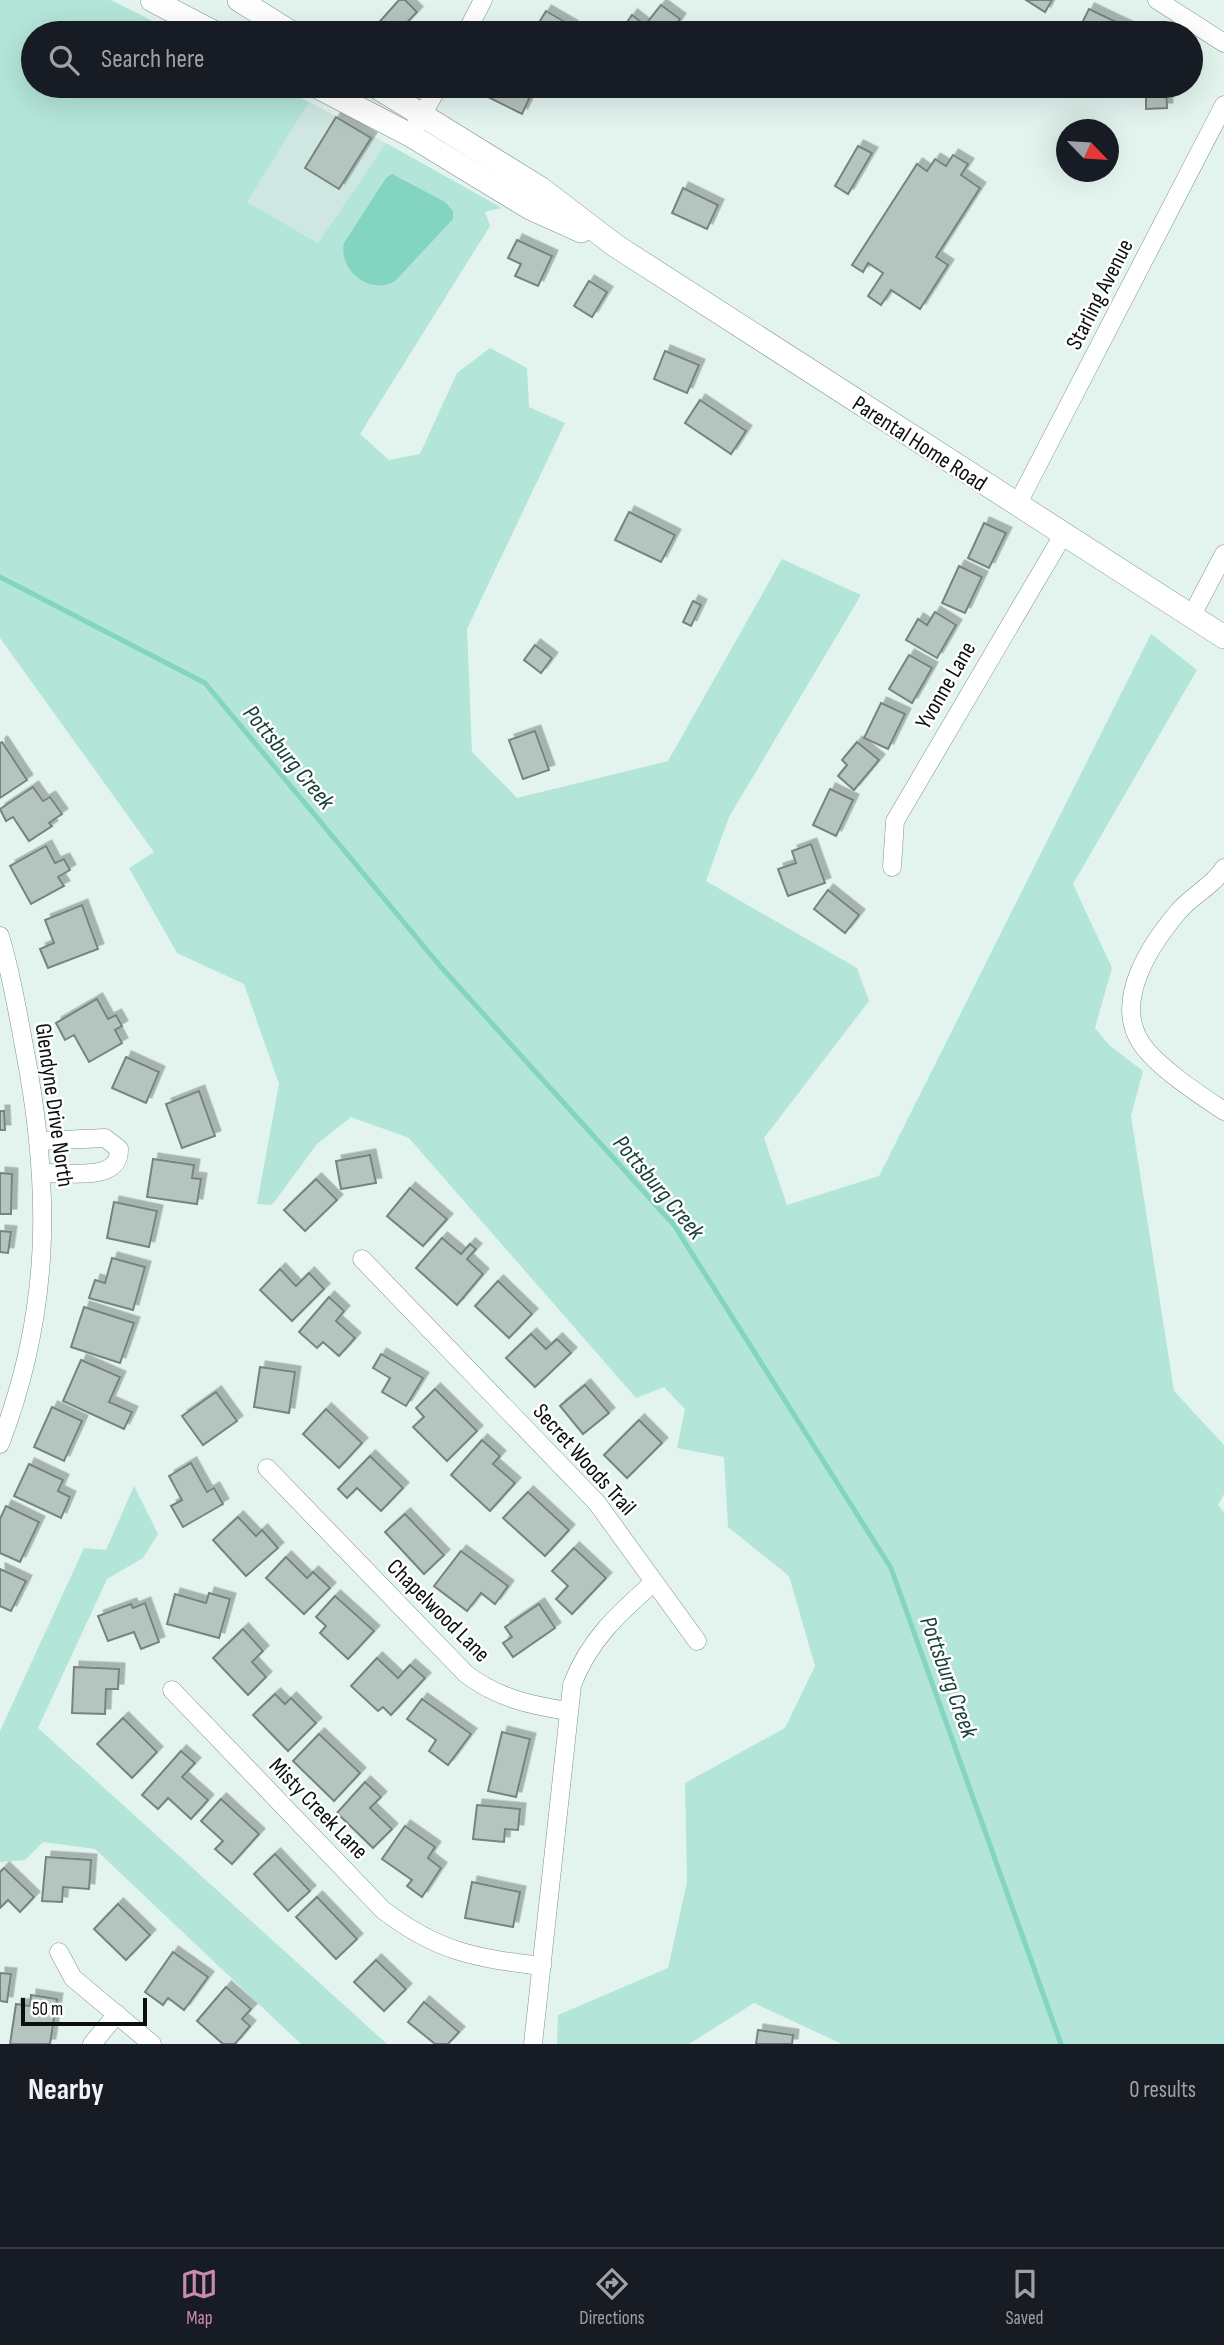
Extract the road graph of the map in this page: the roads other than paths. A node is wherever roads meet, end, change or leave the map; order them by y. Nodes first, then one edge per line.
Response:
1 (152, 0) edge
2 (239, 0) edge
3 (483, 0) edge
4 (1157, 0) edge
5 (192, 21) edge
6 (273, 21) edge
7 (472, 21) edge
8 (1190, 21) edge
9 (1203, 30) edge
10 (1224, 43) edge
11 (359, 98) edge
12 (387, 98) edge
13 (432, 98) edge
14 (1224, 105) edge
15 (417, 126) junction
16 (1017, 505) junction
17 (1063, 535) junction
18 (1224, 554) edge
19 (1191, 617) junction
20 (1224, 638) edge
21 (892, 867) dead end
22 (1224, 868) edge
23 (0, 936) edge
24 (1224, 1111) edge
25 (40, 1141) junction
26 (43, 1172) junction
27 (362, 1259) dead end
28 (0, 1444) edge
29 (267, 1468) dead end
30 (653, 1583) junction
31 (697, 1641) dead end
32 (172, 1690) dead end
33 (568, 1711) junction
34 (59, 1952) dead end
35 (542, 1966) junction
36 (117, 2014) junction
37 (92, 2044) edge
38 (152, 2044) edge
39 (533, 2044) edge

1 - 5 main road
2 - 6 main road
3 - 7 street
4 - 8 street
9 - 10 street
11 - 15 main road, Parental Home Road
12 - 15 main road, Parental Home Road
13 - 15 street
14 - 16 street, Starling Avenue
15 - 16 main road, Parental Home Road
16 - 17 main road, Parental Home Road
17 - 19 main road, Parental Home Road
17 - 21 street, Yvonne Lane
18 - 19 street
19 - 20 main road, Parental Home Road
22 - 24 street
23 - 25 street, Glendyne Drive North
25 - 26 street, Glendyne Drive North
25 - 26 street
26 - 28 street, Glendyne Drive North
27 - 30 street, Secret Woods Trail
29 - 33 street, Chapelwood Lane
30 - 31 street, Secret Woods Trail
30 - 33 street
32 - 35 street, Misty Creek Lane
33 - 35 street
34 - 36 street
35 - 39 street
36 - 37 street
36 - 38 street

